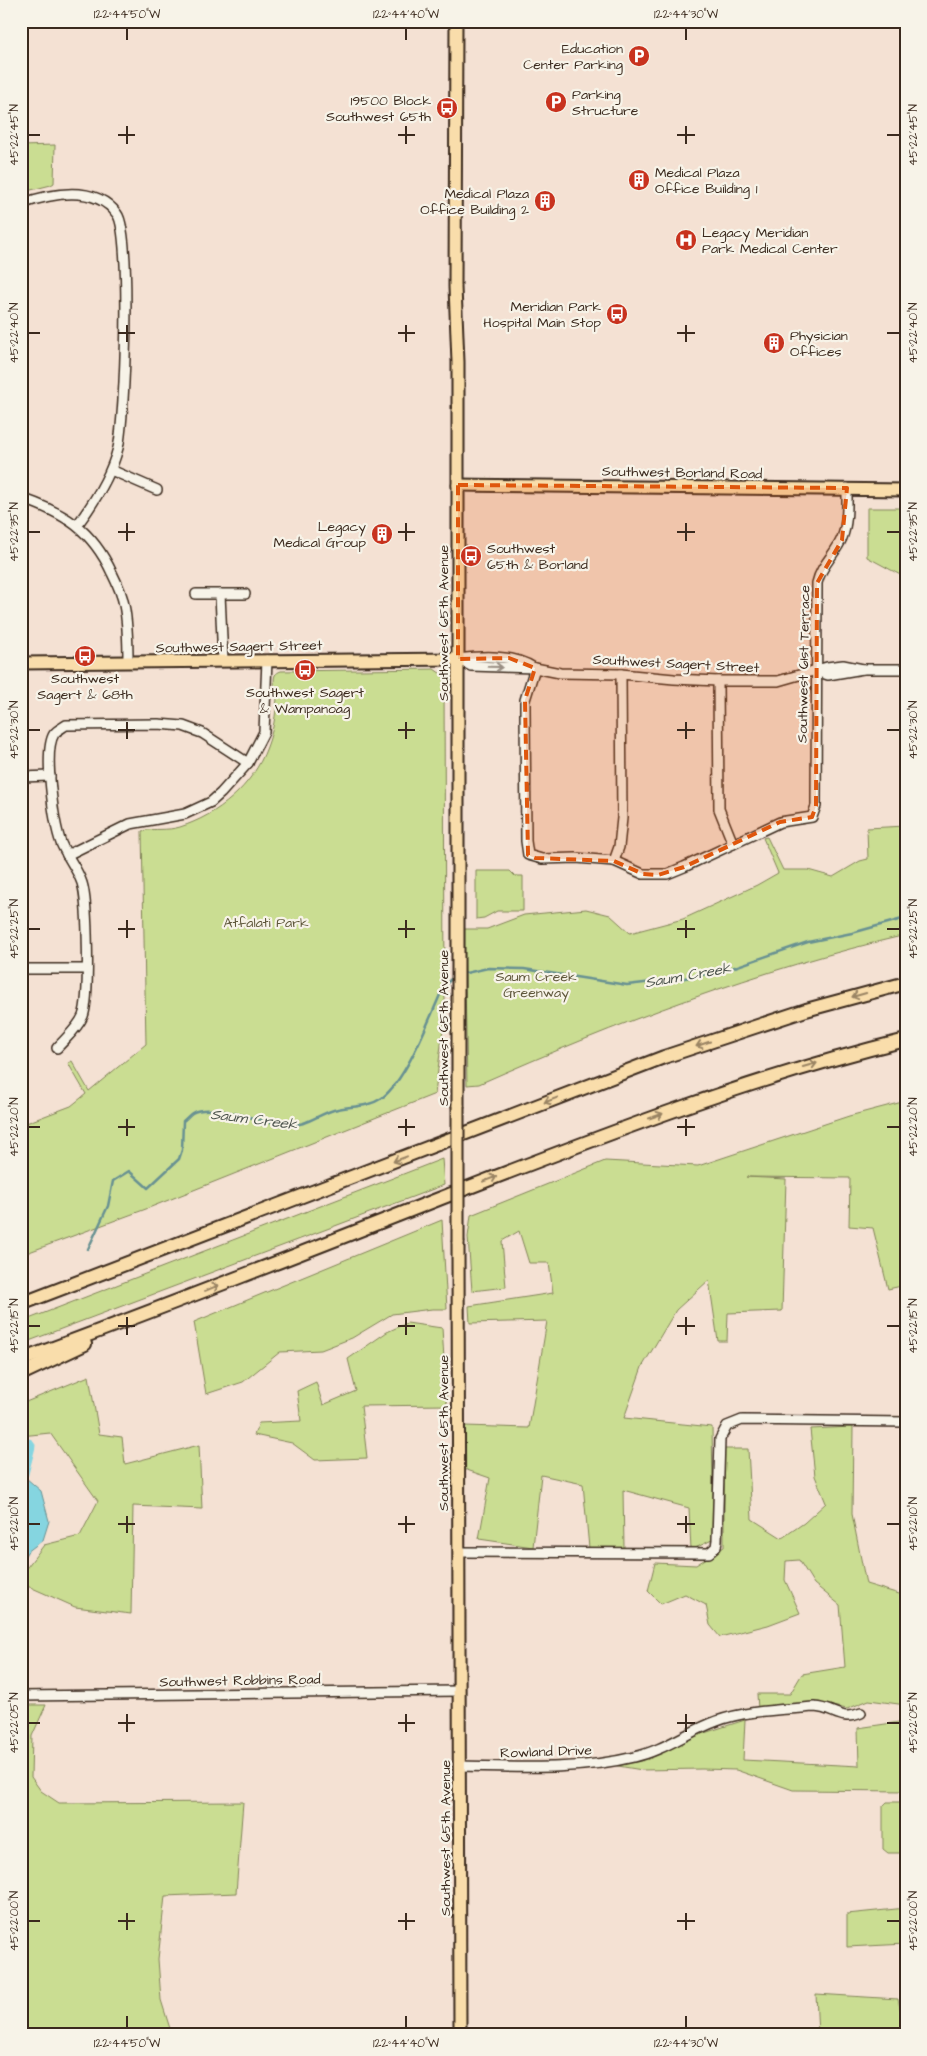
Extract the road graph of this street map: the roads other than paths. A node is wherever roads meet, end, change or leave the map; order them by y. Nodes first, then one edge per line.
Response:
1 (456, 21) edge
2 (21, 204) edge
3 (111, 470) junction
4 (458, 485) junction
5 (847, 488) junction
6 (157, 490) dead end
7 (906, 490) edge
8 (21, 498) edge
9 (78, 524) junction
10 (196, 594) dead end
11 (220, 594) junction
12 (245, 594) dead end
13 (458, 659) junction
14 (266, 660) junction
15 (223, 661) junction
16 (128, 662) junction
17 (21, 663) edge
18 (535, 668) junction
19 (906, 669) edge
20 (816, 671) junction
21 (621, 674) junction
22 (718, 681) junction
23 (248, 763) junction
24 (50, 776) junction
25 (21, 777) edge
26 (733, 844) junction
27 (67, 855) junction
28 (614, 861) junction
29 (21, 969) edge
30 (87, 969) junction
31 (906, 983) edge
32 (906, 1040) edge
33 (57, 1048) dead end
34 (21, 1304) edge
35 (166, 1306) junction
36 (21, 1360) edge
37 (21, 1374) edge
38 (906, 1422) edge
39 (459, 1552) junction
40 (459, 1691) junction
41 (21, 1696) edge
42 (861, 1713) dead end
43 (460, 1766) junction
44 (460, 2035) edge

1 - 4 main road, Southwest 65th Avenue
2 - 3 street
3 - 6 street
3 - 9 street
4 - 5 main road, Southwest Borland Road
4 - 13 main road, Southwest 65th Avenue
5 - 7 main road, Southwest Borland Road
5 - 20 street, Southwest 61st Terrace
8 - 9 street
9 - 16 street
10 - 11 street
11 - 12 street
11 - 15 street
13 - 14 main road, Southwest Sagert Street
13 - 18 street, Southwest Sagert Street
13 - 39 main road, Southwest 65th Avenue, bridge
14 - 15 main road, Southwest Sagert Street
14 - 23 street
15 - 16 main road, Southwest Sagert Street
16 - 17 main road, Southwest Sagert Street
18 - 21 street, Southwest Sagert Street
18 - 28 street
19 - 20 street, Southwest Sagert Street
20 - 22 street, Southwest Sagert Street
20 - 26 street, Southwest 61st Terrace
21 - 22 street, Southwest Sagert Street
21 - 28 street
22 - 26 street
23 - 24 street
23 - 27 street
24 - 25 street
24 - 27 street
26 - 28 street
27 - 30 street
29 - 30 street
30 - 33 street
31 -> 34 highway
35 -> 32 highway
35 - 36 highway
35 - 37 highway
38 - 39 street
39 - 40 main road, Southwest 65th Avenue
40 - 41 street, Southwest Robbins Road
40 - 43 main road, Southwest 65th Avenue
42 - 43 street, Rowland Drive
43 - 44 main road, Southwest 65th Avenue

